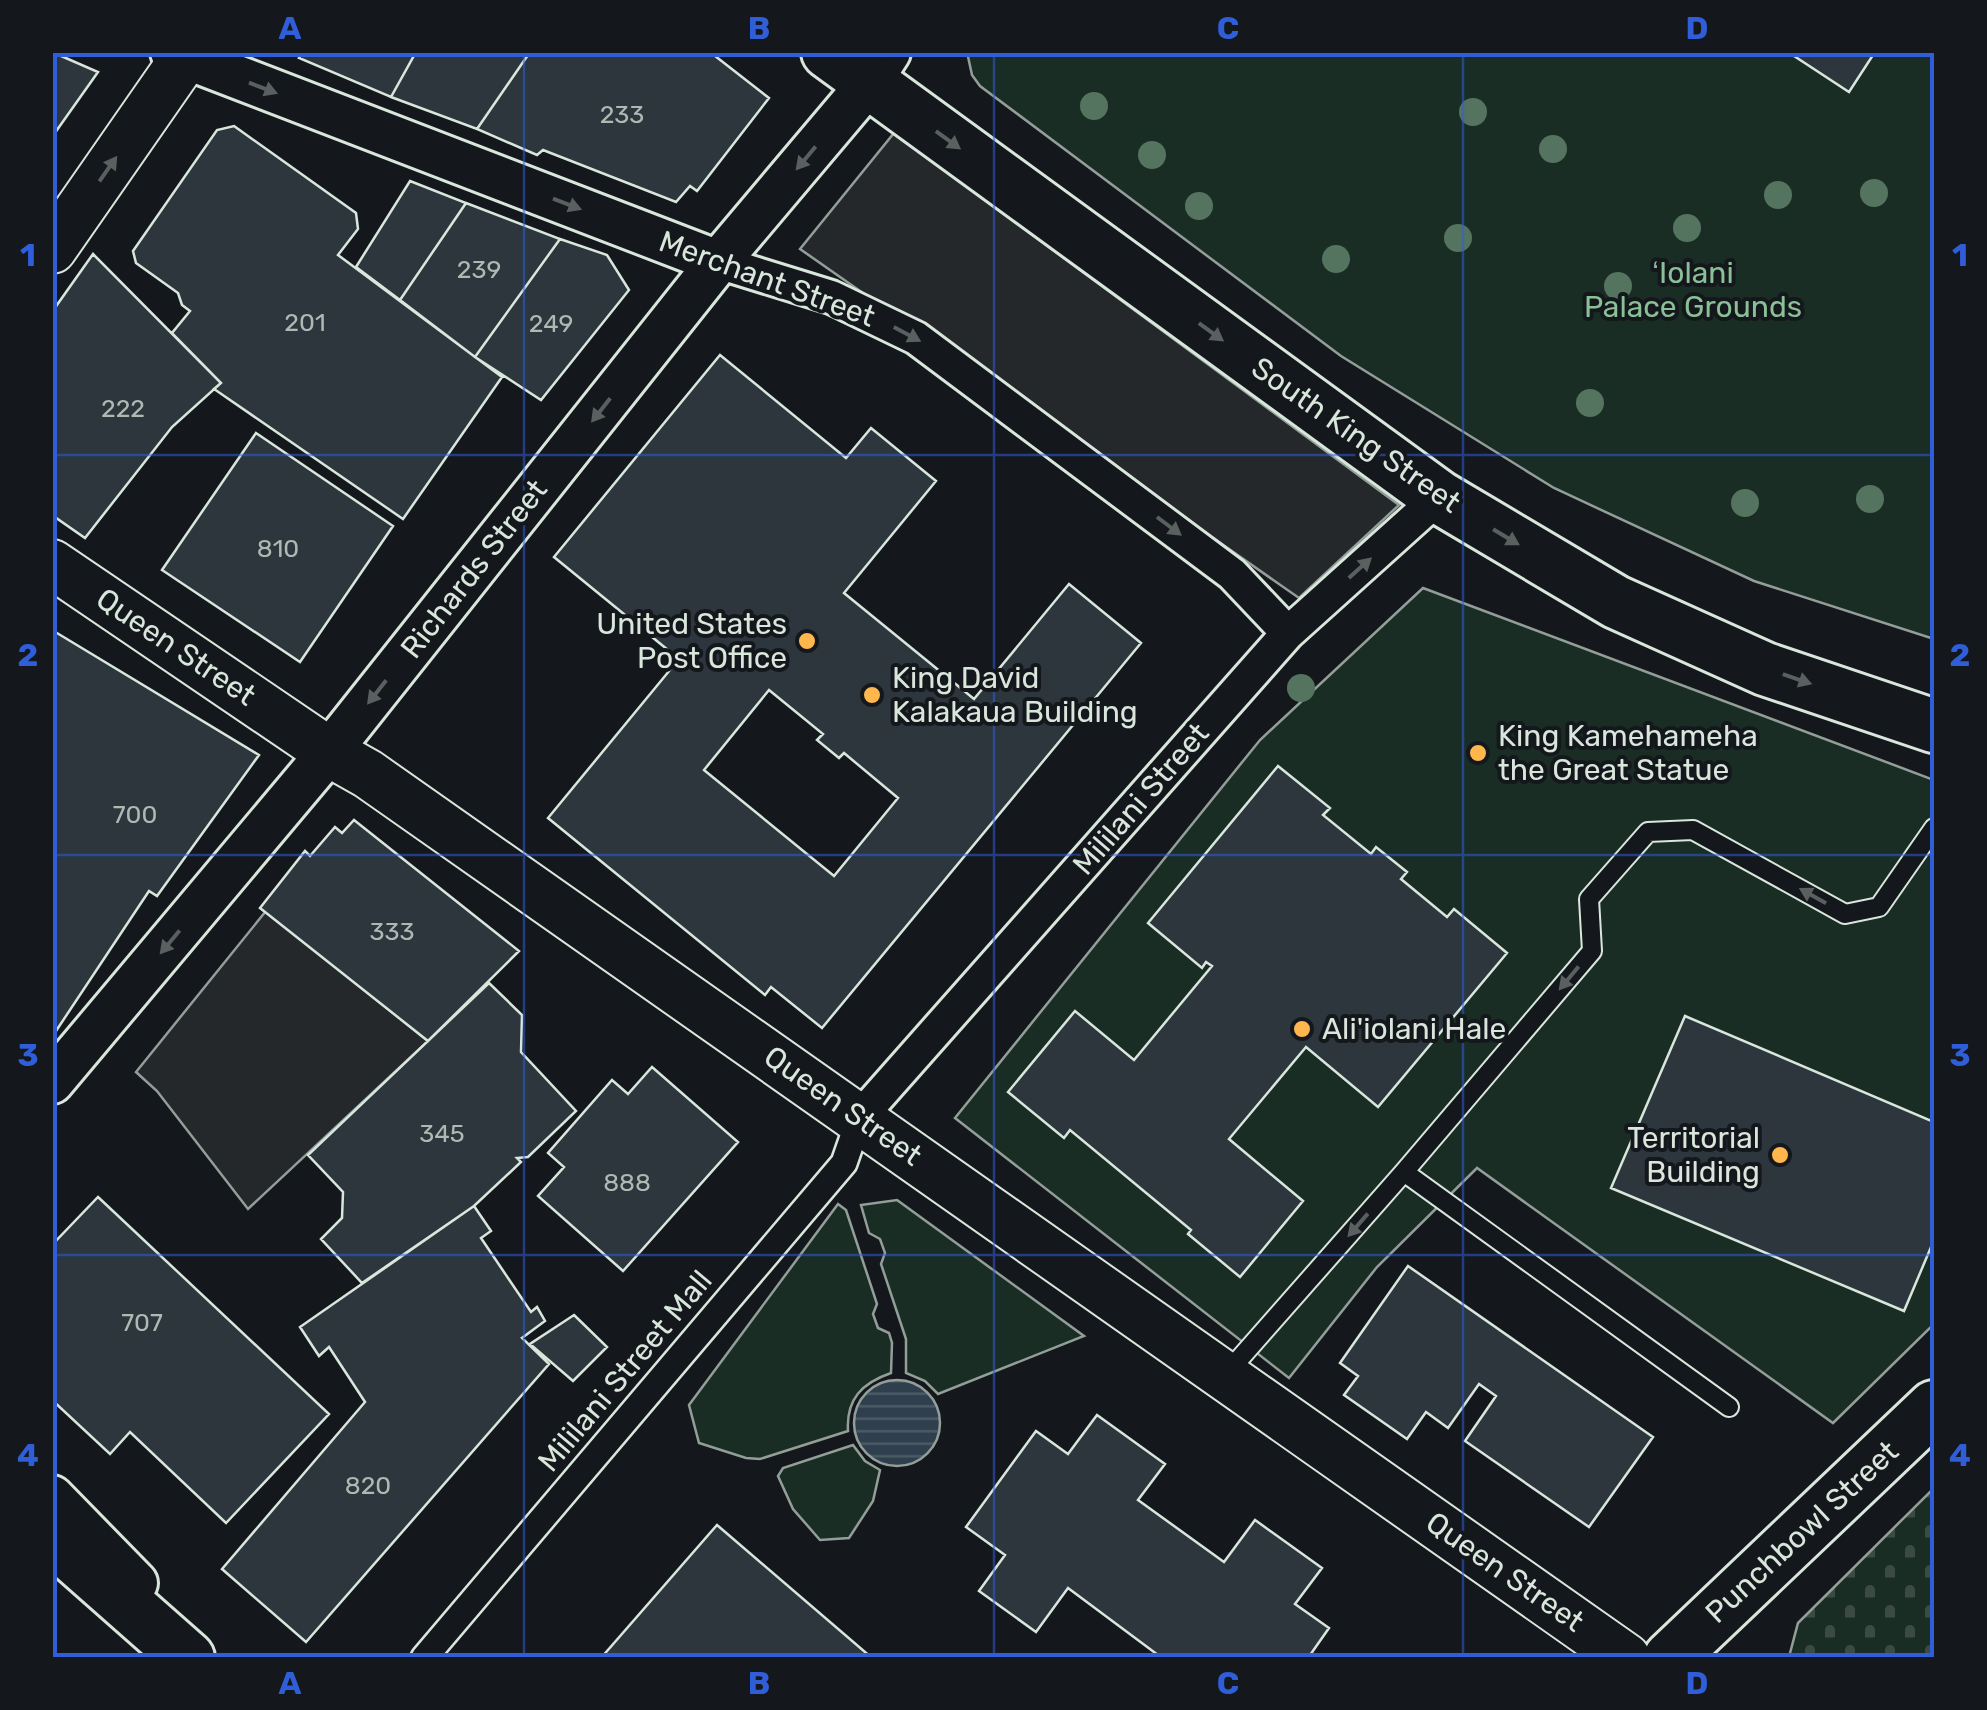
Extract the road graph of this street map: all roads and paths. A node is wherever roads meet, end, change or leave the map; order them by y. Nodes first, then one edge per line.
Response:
1 (828, 52) edge
2 (182, 54) edge
3 (879, 68) edge
4 (52, 249) edge
5 (718, 262) junction
6 (1439, 497) junction
7 (52, 564) edge
8 (1288, 633) junction
9 (1934, 726) edge
10 (329, 752) junction
11 (1934, 828) edge
12 (52, 1082) edge
13 (860, 1118) junction
14 (1404, 1172) junction
15 (1224, 1376) junction
16 (1729, 1407) dead end
17 (1934, 1407) edge
18 (52, 1497) edge
19 (52, 1538) edge
20 (188, 1658) edge
21 (208, 1658) edge
22 (424, 1658) edge
23 (1626, 1658) edge
24 (1670, 1658) edge

1 - 3 main road, South King Street
4 -> 2 main road
2 -> 5 street, Merchant Street
3 -> 5 street, Richards Street
3 -> 6 main road, South King Street
5 -> 8 street, Merchant Street
5 -> 10 street, Richards Street
8 -> 6 street, Mililani Street
6 -> 9 main road, South King Street
7 - 10 main road, Queen Street
8 - 13 street, Mililani Street
10 -> 12 street, Richards Street
10 - 13 main road, Queen Street
11 -> 14 lane
13 - 15 main road, Queen Street
13 - 22 street, Mililani Street Mall
14 -> 15 lane
14 - 16 lane
15 - 23 main road, Queen Street
17 - 24 main road, Punchbowl Street
18 - 21 street
19 - 20 main road

